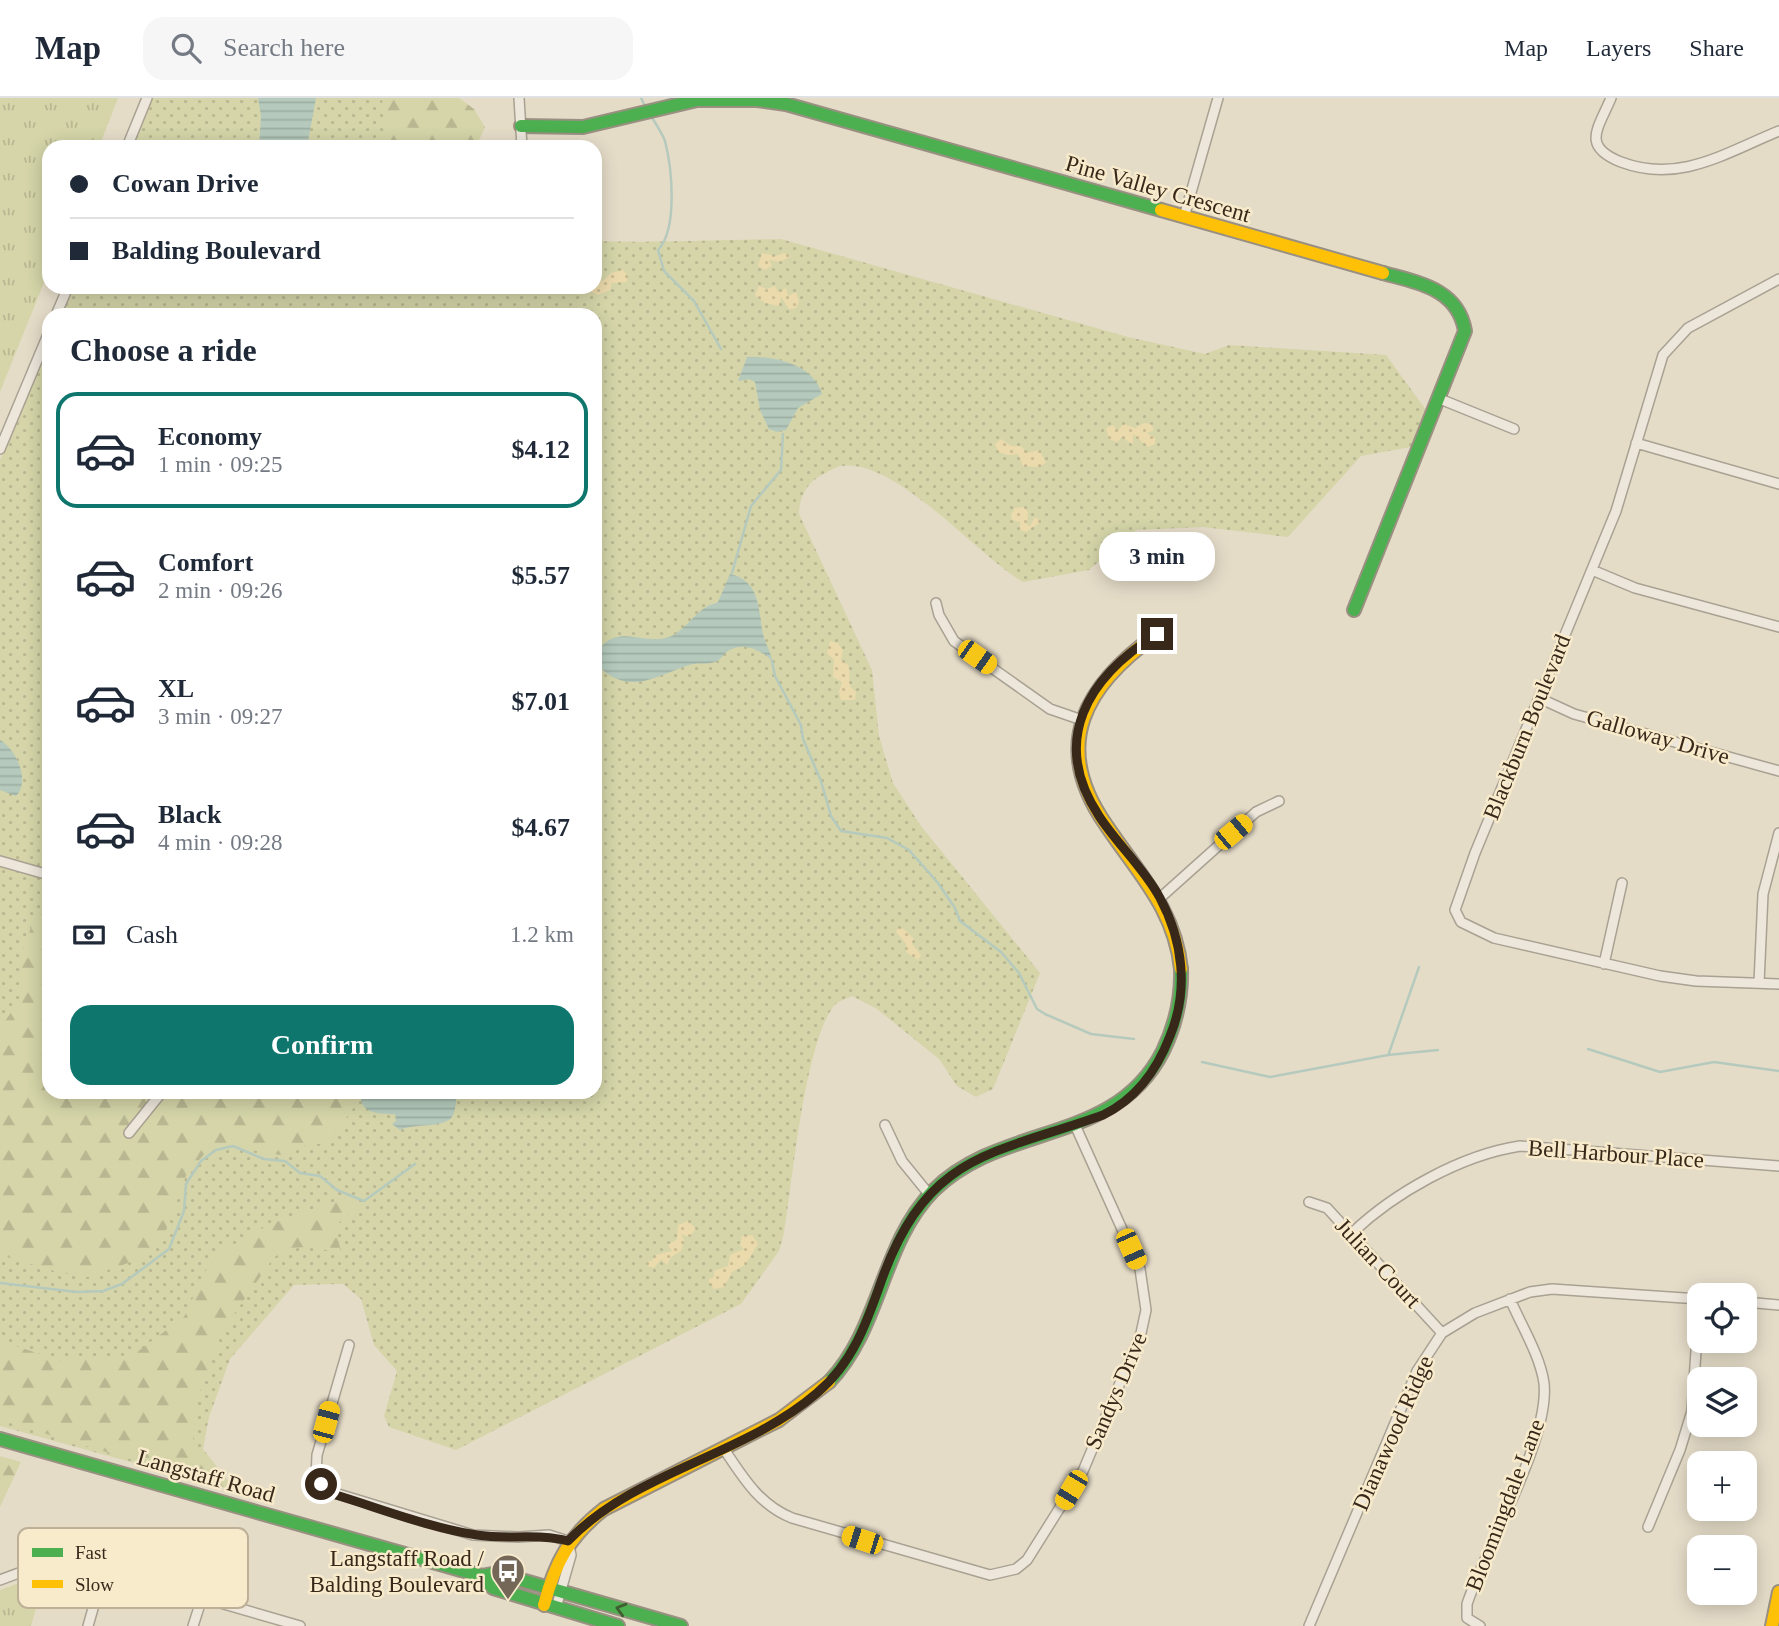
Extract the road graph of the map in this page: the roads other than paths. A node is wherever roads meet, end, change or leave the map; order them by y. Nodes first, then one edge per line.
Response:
1 (147, 98) edge
2 (519, 98) edge
3 (1218, 98) edge
4 (1611, 98) edge
5 (521, 126) junction
6 (1779, 131) edge
7 (130, 140) edge
8 (522, 140) edge
9 (1184, 217) junction
10 (1779, 279) edge
11 (42, 349) edge
12 (1440, 399) junction
13 (1514, 429) dead end
14 (1636, 443) junction
15 (0, 449) edge
16 (1779, 484) edge
17 (1592, 570) junction
18 (936, 603) dead end
19 (1354, 610) dead end
20 (1779, 628) edge
21 (1157, 634) dead end
22 (1539, 698) junction
23 (1079, 719) junction
24 (1779, 771) edge
25 (1279, 801) dead end
26 (1779, 833) edge
27 (0, 861) edge
28 (42, 873) edge
29 (1622, 883) dead end
30 (1160, 898) junction
31 (1604, 964) junction
32 (1759, 983) junction
33 (1779, 984) edge
34 (157, 1099) edge
35 (885, 1125) dead end
36 (1075, 1125) junction
37 (130, 1133) dead end
38 (1779, 1166) edge
39 (928, 1193) junction
40 (1309, 1202) dead end
41 (1352, 1233) junction
42 (1687, 1298) edge
43 (1510, 1299) junction
44 (1757, 1303) edge
45 (1779, 1305) edge
46 (1442, 1333) junction
47 (349, 1345) dead end
48 (1696, 1353) edge
49 (0, 1439) edge
50 (723, 1449) junction
51 (1648, 1527) dead end
52 (568, 1541) junction
53 (18, 1574) edge
54 (482, 1576) junction
55 (0, 1580) edge
56 (554, 1589) junction
57 (1779, 1592) edge
58 (550, 1607) junction
59 (93, 1608) edge
60 (199, 1608) edge
61 (237, 1608) edge
62 (88, 1626) edge
63 (194, 1626) edge
64 (300, 1626) edge
65 (618, 1626) edge
66 (681, 1626) edge
67 (1309, 1626) edge
68 (1479, 1626) edge
69 (1772, 1626) edge

1 - 7 street
2 - 5 street
3 - 9 street
4 - 6 street
5 - 8 street
5 - 9 street, Pine Valley Crescent
9 - 12 street, Pine Valley Crescent
10 - 14 street, Blackburn Boulevard
11 - 15 street
12 - 13 street
12 - 19 street, Pine Valley Crescent
14 - 16 street
14 - 17 street, Blackburn Boulevard
17 - 20 street
17 - 22 street, Blackburn Boulevard
18 - 23 street
21 - 23 street
22 - 24 street, Galloway Drive
22 - 31 street, Blackburn Boulevard
23 - 30 street
25 - 30 street
26 - 32 street
27 - 28 street
29 - 31 street
30 - 36 street
31 - 32 street, Blackburn Boulevard
32 - 33 street, Blackburn Boulevard
34 - 37 street
35 - 39 street
36 - 39 street
36 - 50 street, Sandys Drive
38 - 41 street, Bell Harbour Place
39 - 50 street
40 - 41 street, Julian Court
41 - 46 street, Julian Court
42 - 43 street, Dianawood Ridge
43 - 46 street, Dianawood Ridge
43 - 68 street, Bloomingdale Lane
44 - 45 street
46 - 67 street, Dianawood Ridge
47 - 52 street
48 - 51 street
49 - 54 street, Langstaff Road
50 - 52 street
52 - 56 street
53 - 55 street
54 - 56 street, Langstaff Road
54 - 58 street, Langstaff Road
56 - 58 street
66 -> 56 street, Langstaff Road
57 - 69 street
58 - 65 street, Langstaff Road
59 - 62 street
60 - 63 street
61 - 64 street

